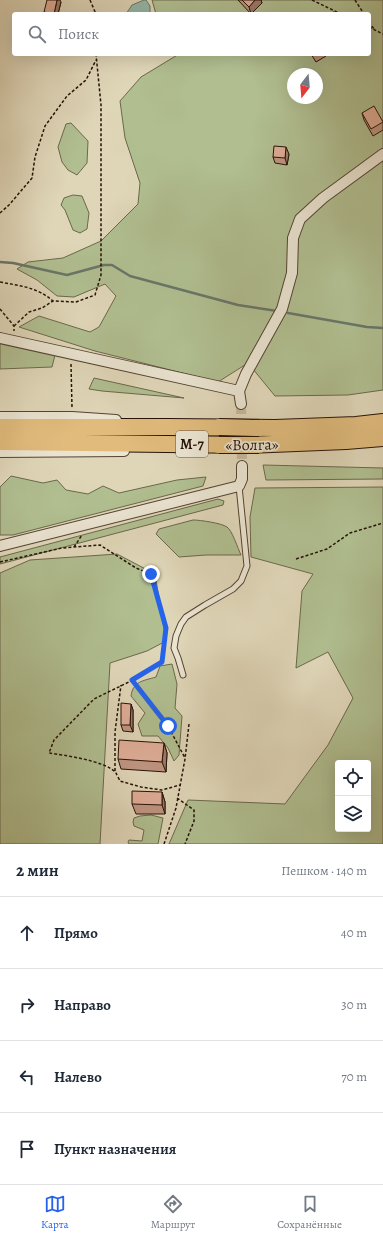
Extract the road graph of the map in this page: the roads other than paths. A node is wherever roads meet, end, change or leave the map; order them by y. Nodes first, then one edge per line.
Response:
1 (383, 154) edge
2 (0, 338) edge
3 (239, 391) junction
4 (241, 404) tunnel mouth
5 (0, 417) edge
6 (383, 422) edge
7 (167, 426) junction
8 (0, 427) edge
9 (383, 438) edge
10 (0, 442) edge
11 (254, 445) junction
12 (0, 452) edge
13 (242, 466) tunnel mouth
14 (239, 486) junction
15 (0, 546) edge
16 (183, 675) dead end

1 - 3 street
2 - 3 street
3 - 4 street
5 - 7 street
6 - 7 highway, «Волга» / М-7
7 - 8 highway, «Волга» / М-7
9 - 11 highway, «Волга»
10 - 11 highway, «Волга» / М-7, bridge
11 - 12 street
13 - 14 street
14 - 15 street
14 - 16 lane

